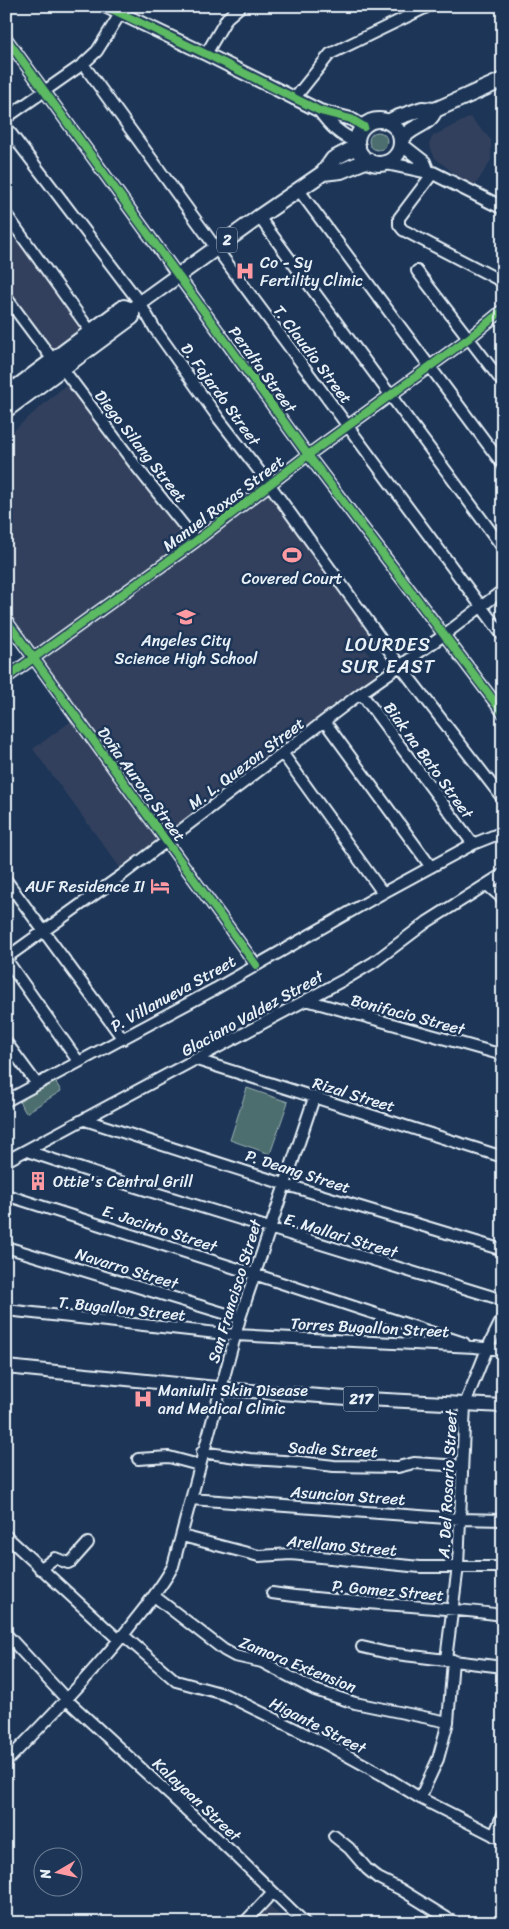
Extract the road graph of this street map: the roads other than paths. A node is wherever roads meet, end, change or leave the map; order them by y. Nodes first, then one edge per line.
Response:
1 (104, 6) edge
2 (241, 6) edge
3 (430, 6) edge
4 (120, 14) junction
5 (6, 38) edge
6 (206, 54) junction
7 (83, 64) junction
8 (503, 80) edge
9 (44, 91) junction
10 (294, 98) junction
11 (435, 110) junction
12 (320, 111) junction
13 (6, 118) edge
14 (388, 122) junction
15 (364, 126) junction
16 (6, 127) edge
17 (401, 142) junction
18 (358, 144) junction
19 (368, 160) junction
20 (386, 163) junction
21 (430, 173) junction
22 (322, 174) junction
23 (298, 190) junction
24 (503, 208) edge
25 (6, 214) edge
26 (258, 217) junction
27 (216, 248) junction
28 (417, 271) dead end
29 (179, 275) junction
30 (503, 282) edge
31 (6, 297) edge
32 (136, 306) junction
33 (503, 310) edge
34 (90, 332) junction
35 (469, 338) junction
36 (58, 364) junction
37 (431, 367) junction
38 (503, 384) edge
39 (9, 388) edge
40 (390, 397) junction
41 (6, 410) edge
42 (349, 427) junction
43 (308, 455) junction
44 (503, 465) edge
45 (270, 485) junction
46 (196, 541) junction
47 (503, 548) edge
48 (503, 590) edge
49 (480, 606) junction
50 (6, 620) edge
51 (444, 635) junction
52 (503, 636) edge
53 (34, 659) junction
54 (400, 667) junction
55 (6, 678) edge
56 (361, 693) junction
57 (503, 714) edge
58 (325, 722) junction
59 (283, 754) junction
60 (503, 799) edge
61 (503, 832) edge
62 (166, 841) junction
63 (473, 844) junction
64 (431, 867) junction
65 (503, 874) edge
66 (6, 880) edge
67 (487, 884) junction
68 (384, 893) junction
69 (503, 899) edge
70 (42, 932) junction
71 (6, 959) edge
72 (256, 964) junction
73 (306, 1000) junction
74 (123, 1039) junction
75 (6, 1042) edge
76 (503, 1055) edge
77 (197, 1060) junction
78 (78, 1061) junction
79 (37, 1084) junction
80 (314, 1098) junction
81 (6, 1101) edge
82 (85, 1120) junction
83 (27, 1151) junction
84 (503, 1156) edge
85 (6, 1161) edge
86 (284, 1184) junction
87 (6, 1196) edge
88 (269, 1228) junction
89 (6, 1247) edge
90 (503, 1250) edge
91 (254, 1274) junction
92 (503, 1300) edge
93 (6, 1310) edge
94 (503, 1317) edge
95 (240, 1318) junction
96 (235, 1335) junction
97 (474, 1347) junction
98 (487, 1349) junction
99 (503, 1350) edge
100 (6, 1367) edge
101 (220, 1389) junction
102 (465, 1404) junction
103 (503, 1406) edge
104 (202, 1452) junction
105 (138, 1459) dead end
106 (199, 1465) junction
107 (462, 1466) junction
108 (191, 1499) junction
109 (460, 1518) junction
110 (503, 1520) edge
111 (6, 1536) edge
112 (182, 1536) junction
113 (88, 1543) dead end
114 (458, 1566) junction
115 (503, 1567) edge
116 (40, 1569) junction
117 (272, 1593) dead end
118 (154, 1596) junction
119 (452, 1610) junction
120 (503, 1615) edge
121 (6, 1634) edge
122 (121, 1637) junction
123 (362, 1647) dead end
124 (449, 1659) junction
125 (503, 1667) edge
126 (67, 1700) junction
127 (448, 1722) junction
128 (6, 1762) edge
129 (420, 1798) junction
130 (503, 1813) edge
131 (334, 1836) dead end
132 (498, 1838) edge
133 (272, 1893) junction
134 (244, 1923) edge
135 (305, 1923) edge
136 (455, 1923) edge

1 - 4 main road
2 - 6 street
3 - 10 street
4 - 6 main road
4 - 7 street
5 - 9 street, Peralta Street
6 - 10 main road
7 - 9 street
7 - 27 street, T. Claudio Street
8 - 11 highway
9 - 13 street
9 - 29 street, Peralta Street
10 - 12 main road
11 - 14 highway
11 - 17 highway
12 - 15 main road
12 - 18 main road
14 - 15 highway
14 - 17 highway
15 - 18 highway
16 - 32 street, D. Fajardo Street
17 - 20 highway
17 - 21 main road
18 - 19 highway
18 - 22 highway, 2
19 - 20 highway
19 - 22 highway, 2
20 - 21 main road
21 - 24 main road
21 - 30 street
22 - 23 highway, 2
23 - 26 highway, 2
23 - 37 street
25 - 34 street
26 - 27 highway, 2
26 - 40 street
27 - 29 highway, 2
27 - 42 street, T. Claudio Street
28 - 35 street
29 - 32 highway, 2
29 - 43 street, Peralta Street
31 - 36 street, Diego Silang Street
32 - 34 highway, 2
32 - 36 highway, 2
32 - 45 street, D. Fajardo Street
33 - 35 street, Manuel Roxas Street
34 - 36 highway, 2
35 - 37 street, Manuel Roxas Street
35 - 38 street
36 - 39 highway, 2
36 - 41 highway, 2
36 - 46 street, Diego Silang Street
37 - 40 street, Manuel Roxas Street
37 - 44 street
40 - 42 street, Manuel Roxas Street
40 - 47 street
42 - 43 street, Manuel Roxas Street
42 - 49 street, T. Claudio Street
43 - 45 street, Manuel Roxas Street
43 - 51 street, Peralta Street
45 - 46 street, Manuel Roxas Street
45 - 54 street, D. Fajardo Street
46 - 53 street, Manuel Roxas Street
48 - 49 street, M. L. Quezon Street
49 - 51 street, M. L. Quezon Street
49 - 52 street, T. Claudio Street
50 - 53 street, Doña Aurora Street
51 - 54 street, M. L. Quezon Street
51 - 57 street, Peralta Street
53 - 55 street, Manuel Roxas Street
53 - 62 street, Doña Aurora Street
54 - 56 street, M. L. Quezon Street
54 - 60 street, D. Fajardo Street
56 - 58 street, M. L. Quezon Street
56 - 63 street, Biak na Bato Street
58 - 59 street, M. L. Quezon Street
58 - 64 street
59 - 62 street, M. L. Quezon Street
59 - 68 street
61 - 63 street, P. Villanueva Street
62 - 70 street, M. L. Quezon Street
62 - 72 street, Doña Aurora Street
63 - 64 street, P. Villanueva Street
64 - 68 street, P. Villanueva Street
65 - 67 street, Glaciano Valdez Street
66 - 70 street
67 - 69 street
67 - 73 street, Glaciano Valdez Street
68 - 72 street, P. Villanueva Street
70 - 71 street, M. L. Quezon Street
70 - 74 street
71 - 78 street
72 - 74 street, P. Villanueva Street
73 - 76 street, Bonifacio Street
73 - 77 street, Glaciano Valdez Street
74 - 78 street, P. Villanueva Street
75 - 79 street
77 - 80 street, Rizal Street
77 - 82 street, Glaciano Valdez Street
78 - 79 street, P. Villanueva Street
79 - 81 street, P. Villanueva Street
80 - 84 street, Rizal Street
80 - 86 street, San Francisco Street
82 - 83 street, Glaciano Valdez Street
82 - 86 street, P. Deang Street
83 - 85 street, Glaciano Valdez Street
83 - 88 street, E. Mallari Street
86 - 88 street, San Francisco Street
86 - 90 street, P. Deang Street
87 - 91 street, E. Jacinto Street
88 - 91 street, San Francisco Street
88 - 92 street, E. Mallari Street
89 - 95 street, Navarro Street
91 - 95 street, San Francisco Street
91 - 97 street, E. Jacinto Street
93 - 96 street, T. Bugallon Street
94 - 98 street, A. Del Rosario Street
95 - 96 street, San Francisco Street
96 - 97 street, Torres Bugallon Street
96 - 101 street, San Francisco Street
97 - 98 street, Torres Bugallon Street
98 - 99 street, Torres Bugallon Street
98 - 102 street, A. Del Rosario Street
100 - 101 main road, 217
101 - 102 main road, 217
101 - 104 street, San Francisco Street
102 - 103 main road, 217
102 - 107 street, A. Del Rosario Street
104 - 106 street, San Francisco Street
104 - 107 street, Sadie Street
105 - 106 street
106 - 108 street, San Francisco Street
107 - 109 street, A. Del Rosario Street
108 - 109 street, Asuncion Street
108 - 112 street, San Francisco Street
109 - 110 street, Asuncion Street
109 - 114 street, A. Del Rosario Street
111 - 116 street, Higante Street
112 - 114 street, Arellano Street
112 - 118 street, San Francisco Street
113 - 116 street
114 - 115 street, Arellano Street
114 - 119 street, A. Del Rosario Street
116 - 122 street, Higante Street
117 - 119 street, P. Gomez Street
118 - 122 street, San Francisco Street
118 - 127 street, Zamora Extension
119 - 120 street, P. Gomez Street
119 - 124 street, A. Del Rosario Street
121 - 126 street, Kalayaan Street
122 - 126 street, San Francisco Street
122 - 129 street, Higante Street
123 - 124 street
124 - 125 street
124 - 127 street, A. Del Rosario Street
126 - 128 street, San Francisco Street
126 - 133 street, Kalayaan Street
127 - 129 street, A. Del Rosario Street
129 - 132 street, Higante Street
130 - 132 street
131 - 136 street
133 - 134 street
133 - 135 street, Kalayaan Street

